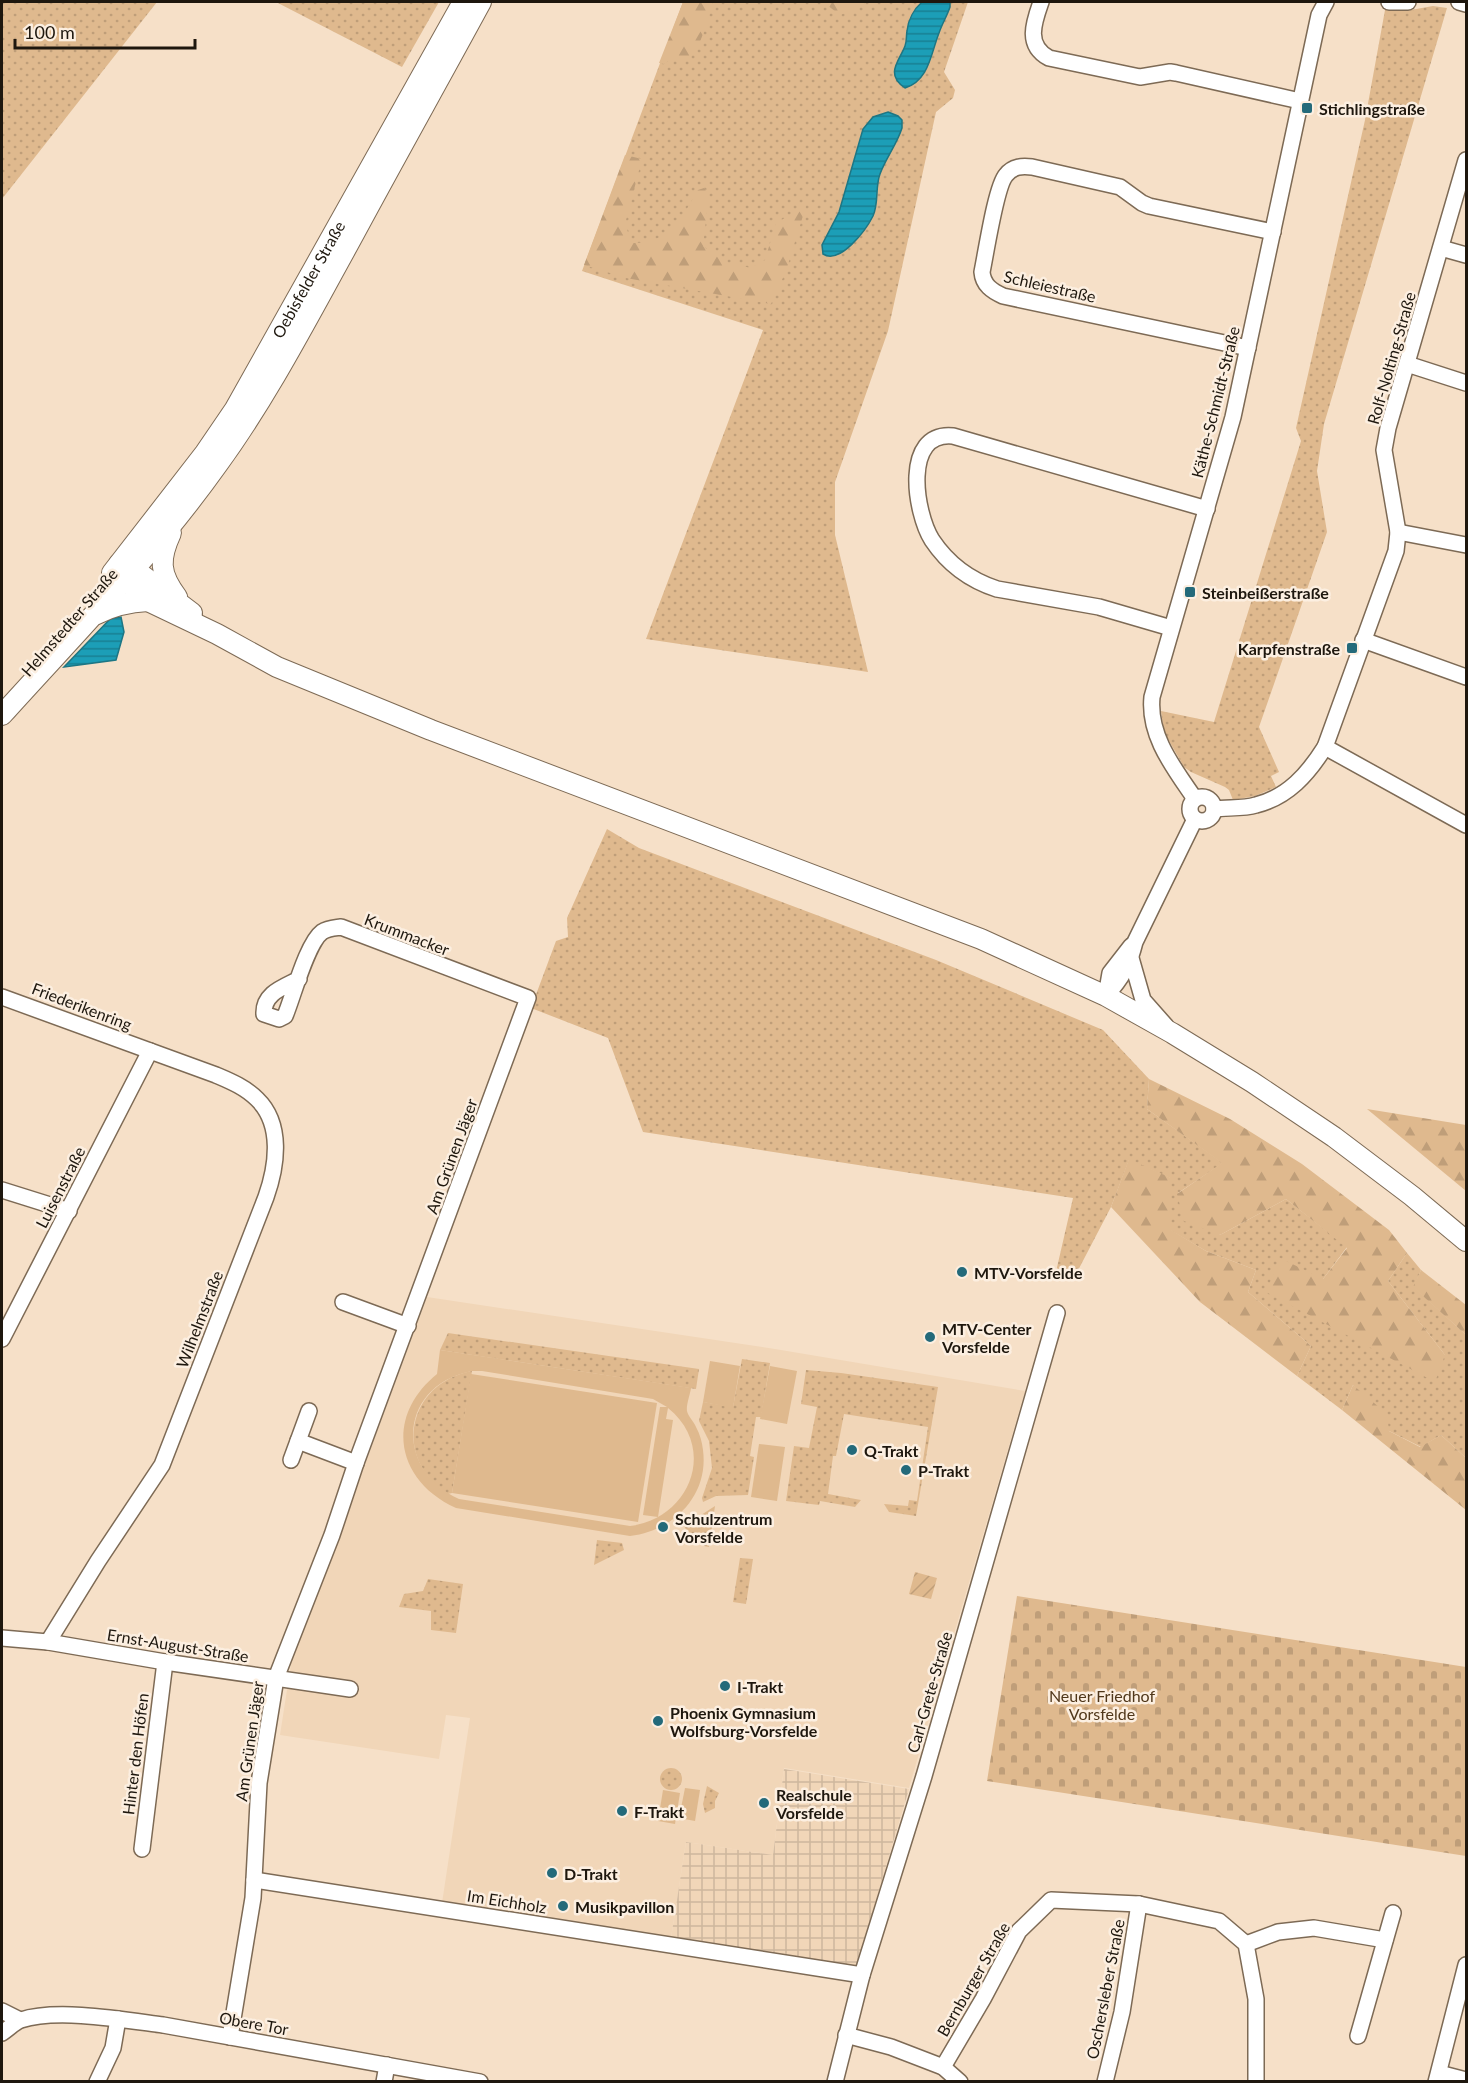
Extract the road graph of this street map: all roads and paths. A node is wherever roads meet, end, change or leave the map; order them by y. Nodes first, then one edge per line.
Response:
1 (463, 2) edge
2 (481, 2) edge
3 (1041, 2) edge
4 (1326, 2) edge
5 (1389, 2) edge
6 (1408, 2) edge
7 (1459, 2) edge
8 (1467, 4) edge
9 (1300, 101) junction
10 (1467, 160) edge
11 (1273, 232) junction
12 (1441, 248) junction
13 (1467, 255) edge
14 (1248, 348) junction
15 (1407, 364) junction
16 (1467, 383) edge
17 (1207, 509) junction
18 (177, 519) junction
19 (1398, 532) junction
20 (136, 545) joint
21 (1467, 545) edge
22 (126, 570) junction
23 (148, 601) junction
24 (187, 609) junction
25 (92, 616) junction
26 (1172, 628) junction
27 (217, 634) junction
28 (1363, 640) junction
29 (1467, 677) edge
30 (2, 700) edge
31 (2, 715) edge
32 (1325, 747) junction
33 (1195, 799) junction
34 (1214, 809) junction
35 (1195, 819) junction
36 (1467, 825) edge
37 (1135, 942) junction
38 (1131, 958) junction
39 (299, 979) dead end
40 (1106, 996) junction
41 (2, 997) edge
42 (528, 998) joint
43 (1172, 1033) junction
44 (150, 1051) junction
45 (2, 1190) edge
46 (69, 1211) junction
47 (1467, 1241) edge
48 (343, 1302) dead end
49 (1057, 1313) dead end
50 (408, 1326) junction
51 (2, 1340) edge
52 (309, 1411) dead end
53 (298, 1441) junction
54 (291, 1460) dead end
55 (356, 1463) junction
56 (2, 1638) edge
57 (48, 1642) junction
58 (165, 1662) junction
59 (276, 1678) junction
60 (350, 1689) dead end
61 (142, 1849) dead end
62 (254, 1880) junction
63 (1139, 1904) junction
64 (1393, 1912) dead end
65 (1385, 1940) junction
66 (1246, 1944) junction
67 (1467, 1965) edge
68 (862, 1976) junction
69 (2, 2011) edge
70 (118, 2019) junction
71 (20, 2020) junction
72 (2, 2033) edge
73 (846, 2035) junction
74 (1358, 2036) dead end
75 (231, 2037) junction
76 (387, 2065) junction
77 (943, 2067) junction
78 (1437, 2077) edge
79 (1467, 2080) edge
80 (97, 2082) edge
81 (384, 2082) edge
82 (480, 2082) edge
83 (835, 2082) edge
84 (960, 2082) edge
85 (1105, 2082) edge
86 (1256, 2082) edge

1 - 20 main road, Oebisfelder Straße
2 - 18 main road, Oebisfelder Straße
3 - 9 street
4 - 9 street, Käthe-Schmidt-Straße
5 - 6 street
7 - 8 street
9 - 11 street, Käthe-Schmidt-Straße
10 - 12 street, Rolf-Nolting-Straße
11 - 14 street, Käthe-Schmidt-Straße
11 - 14 street, Schleiestraße
12 - 13 street
12 - 15 street, Rolf-Nolting-Straße
14 - 17 street, Käthe-Schmidt-Straße
15 - 16 street
15 - 19 street, Rolf-Nolting-Straße
17 - 26 street, Käthe-Schmidt-Straße
17 - 26 street
18 - 22 main road, Helmstedter Straße
18 - 24 main road
19 - 21 street
19 - 28 street, Rolf-Nolting-Straße
20 - 22 main road, Helmstedter Straße
22 - 23 main road
22 - 24 main road
22 - 25 main road, Helmstedter Straße
22 - 30 main road, Helmstedter Straße
23 - 25 main road
23 - 27 main road
24 - 27 main road
25 - 31 main road, Helmstedter Straße
26 - 33 street, Käthe-Schmidt-Straße
27 - 40 main road
28 - 29 street
28 - 32 street, Rolf-Nolting-Straße
32 - 34 street, Rolf-Nolting-Straße
32 - 36 street
33 - 34 street
33 - 35 street
34 - 35 street, Rolf-Nolting-Straße
35 - 37 street
37 - 38 street
37 - 40 street
38 - 40 street
38 - 43 street
39 - 42 street, Krummacker
40 - 43 main road
41 - 44 street, Friederikenring
42 - 50 street, Am Grünen Jäger
43 - 47 main road
44 - 46 street, Luisenstraße
44 - 57 street, Wilhelmstraße
45 - 46 street
46 - 51 street, Luisenstraße
48 - 50 street
49 - 68 street, Carl-Grete-Straße
50 - 55 street, Am Grünen Jäger
52 - 53 street
53 - 54 street
53 - 55 street
55 - 59 street, Am Grünen Jäger
56 - 57 street, Ernst-August-Straße
57 - 58 street, Ernst-August-Straße
58 - 59 street, Ernst-August-Straße
58 - 61 street, Hinter den Höfen
59 - 60 street, Ernst-August-Straße
59 - 62 street, Am Grünen Jäger
62 - 68 street, Im Eichholz
62 - 75 street, Am Grünen Jäger
63 - 66 street, Bernburger Straße
63 - 77 street, Bernburger Straße
63 - 85 street, Oschersleber Straße
64 - 65 street
65 - 66 street
65 - 74 street
66 - 86 street
67 - 78 street
68 - 73 street, Carl-Grete-Straße
69 - 71 street
70 - 71 street, Obere Tor
70 - 75 street, Obere Tor
70 - 80 street
71 - 72 street
73 - 77 street
73 - 83 street, Carl-Grete-Straße
75 - 76 street, Obere Tor
76 - 81 street
76 - 82 street, Obere Tor
77 - 84 street
78 - 79 street

